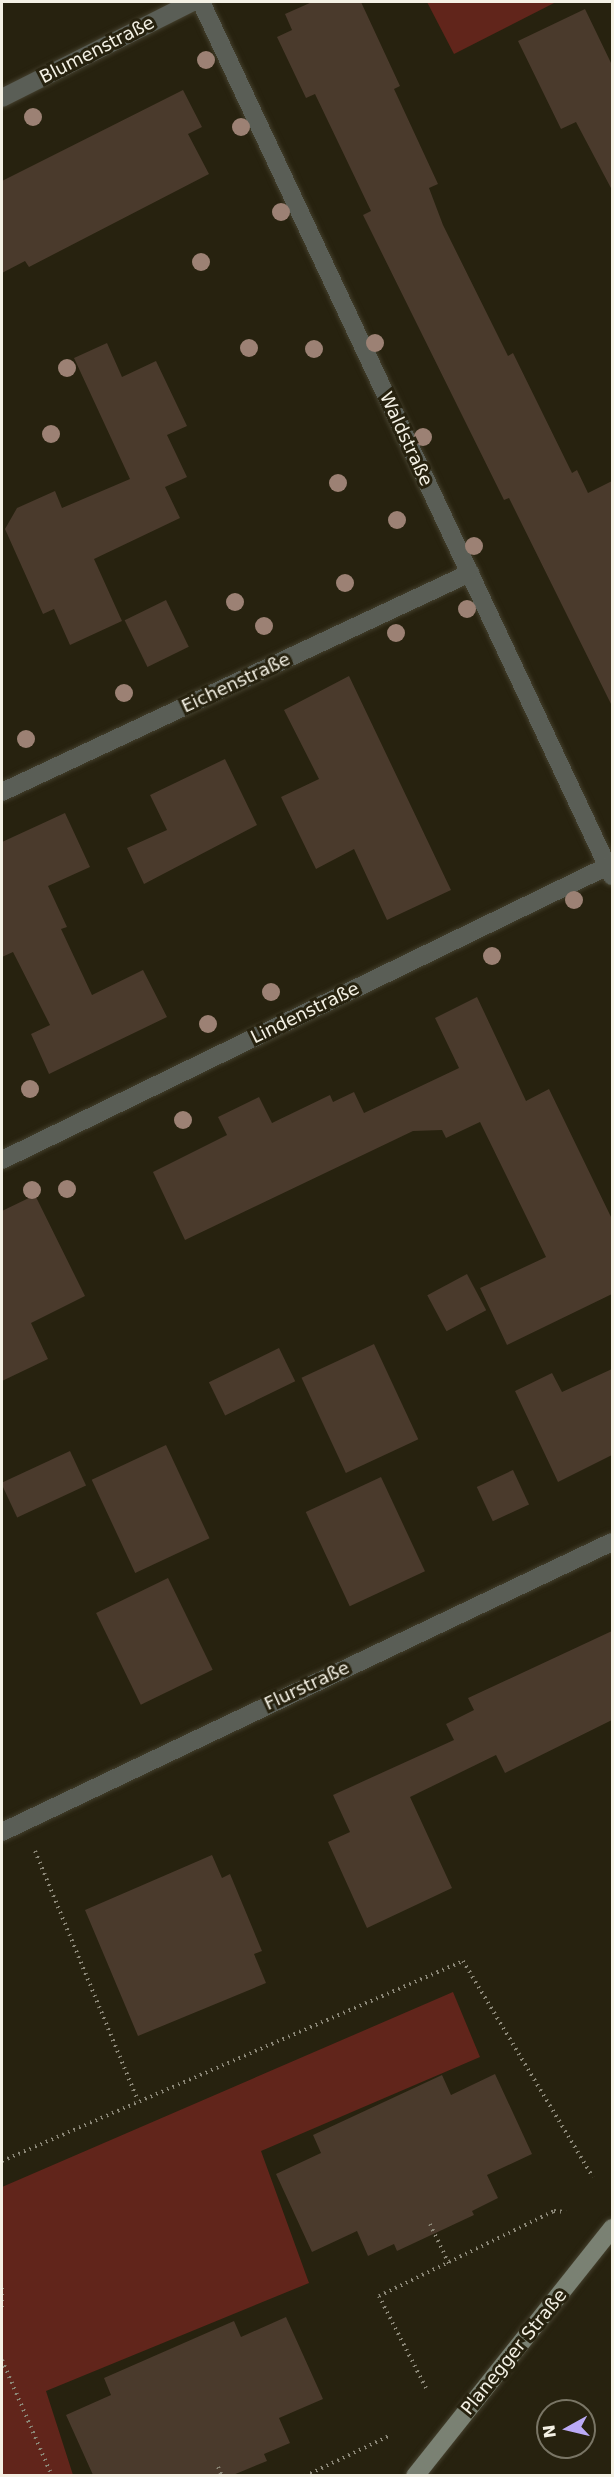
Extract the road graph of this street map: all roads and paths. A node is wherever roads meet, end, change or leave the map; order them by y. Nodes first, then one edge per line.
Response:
1 (193, 2) edge
2 (201, 2) edge
3 (2, 98) edge
4 (470, 573) junction
5 (2, 792) edge
6 (610, 871) edge
7 (2, 1160) edge
8 (612, 1542) edge
9 (23, 1823) junction
10 (2, 1832) edge
11 (138, 2101) junction
12 (2, 2161) edge
13 (593, 2177) dead end
14 (566, 2212) dead end
15 (430, 2224) dead end
16 (612, 2228) edge
17 (449, 2264) junction
18 (2, 2288) edge
19 (2, 2310) edge
20 (2, 2360) edge
21 (426, 2388) dead end
22 (389, 2436) dead end
23 (219, 2467) dead end
24 (52, 2475) edge
25 (222, 2475) edge
26 (305, 2475) edge
27 (415, 2475) edge

1 - 3 street, Blumenstraße
2 - 4 street, Waldstraße
4 - 5 street, Eichenstraße
4 - 6 street, Waldstraße
6 - 7 street, Lindenstraße
8 - 9 street, Flurstraße
9 - 10 street, Flurstraße
9 - 11 path
11 - 12 path
11 - 13 path
14 - 17 path
15 - 17 path
16 - 27 street, Planegger Straße
17 - 21 path
18 - 19 path
20 - 24 path
22 - 26 path
23 - 25 path

